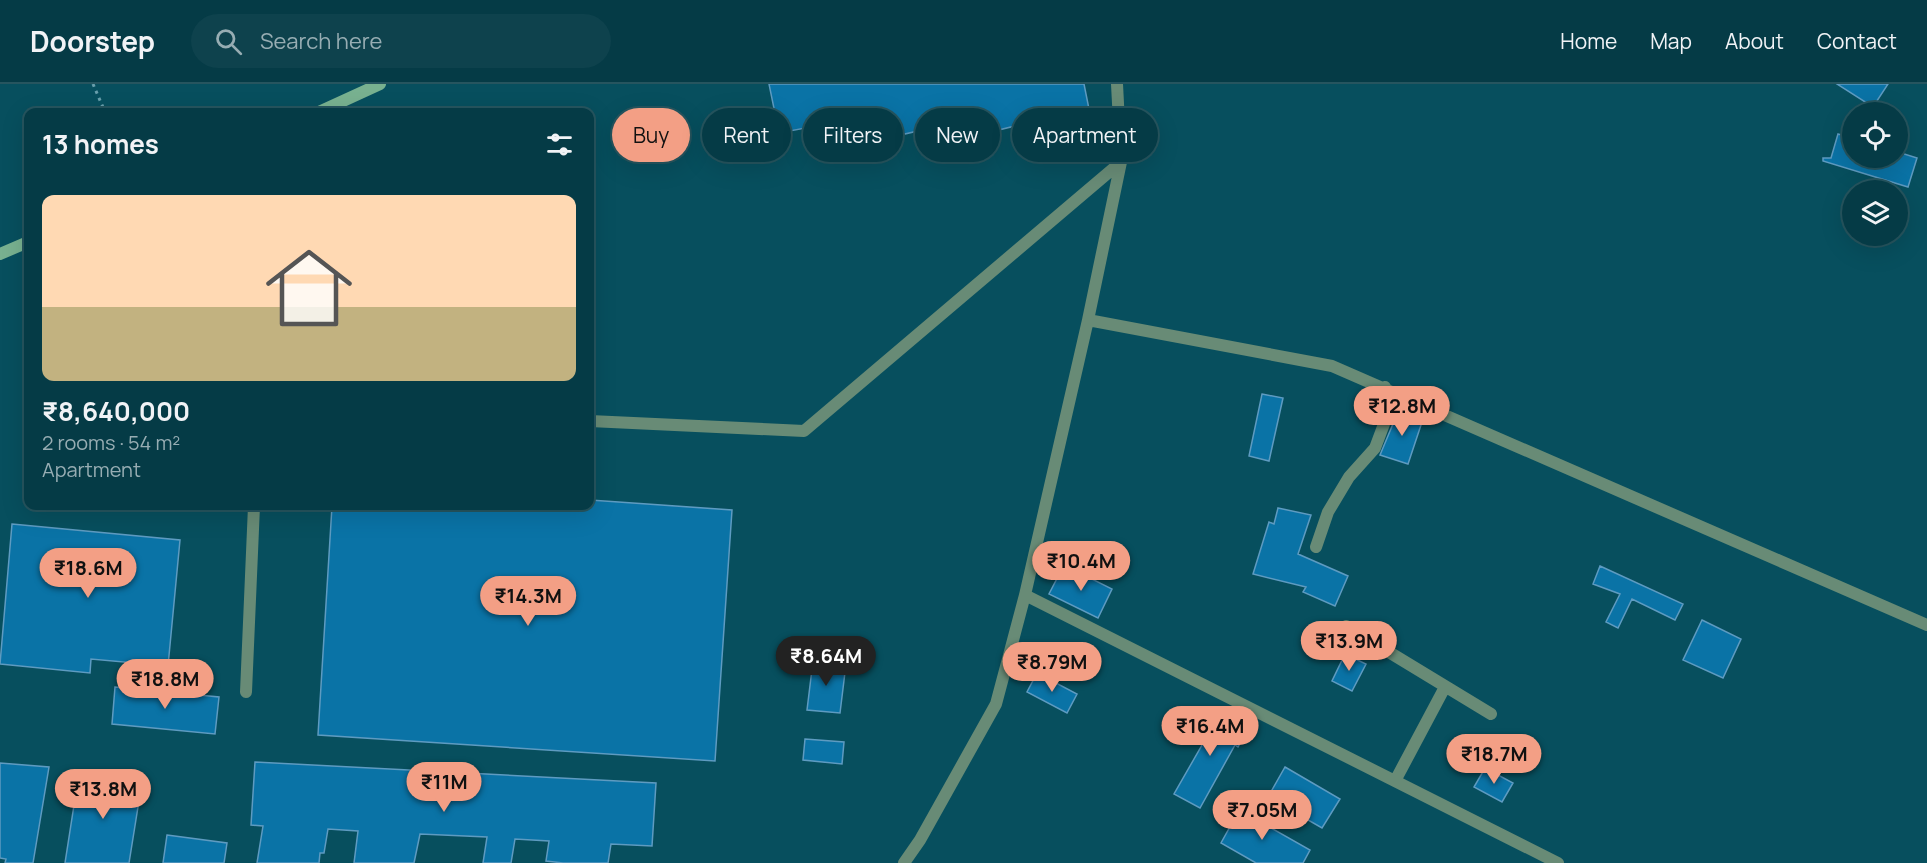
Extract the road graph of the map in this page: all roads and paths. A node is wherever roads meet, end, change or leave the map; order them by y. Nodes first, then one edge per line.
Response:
1 (93, 84) edge
2 (380, 84) edge
3 (1117, 84) edge
4 (103, 108) edge
5 (328, 108) edge
6 (1118, 108) edge
7 (1121, 162) joint
8 (24, 244) edge
9 (0, 254) edge
10 (1088, 320) junction
11 (1385, 387) junction
12 (594, 421) edge
13 (254, 510) edge
14 (1316, 547) dead end
15 (1025, 595) junction
16 (1927, 625) edge
17 (1346, 626) dead end
18 (1445, 687) junction
19 (246, 692) dead end
20 (1491, 714) dead end
21 (1395, 781) junction
22 (904, 863) edge
23 (1558, 863) edge

1 - 4 path
2 - 5 main road
3 - 6 street
7 - 10 street
7 - 12 street
8 - 9 main road
10 - 11 street
10 - 15 street
11 - 14 street
11 - 16 street
13 - 19 street
15 - 21 street
15 - 22 street
17 - 18 street
18 - 20 street
18 - 21 street
21 - 23 street

